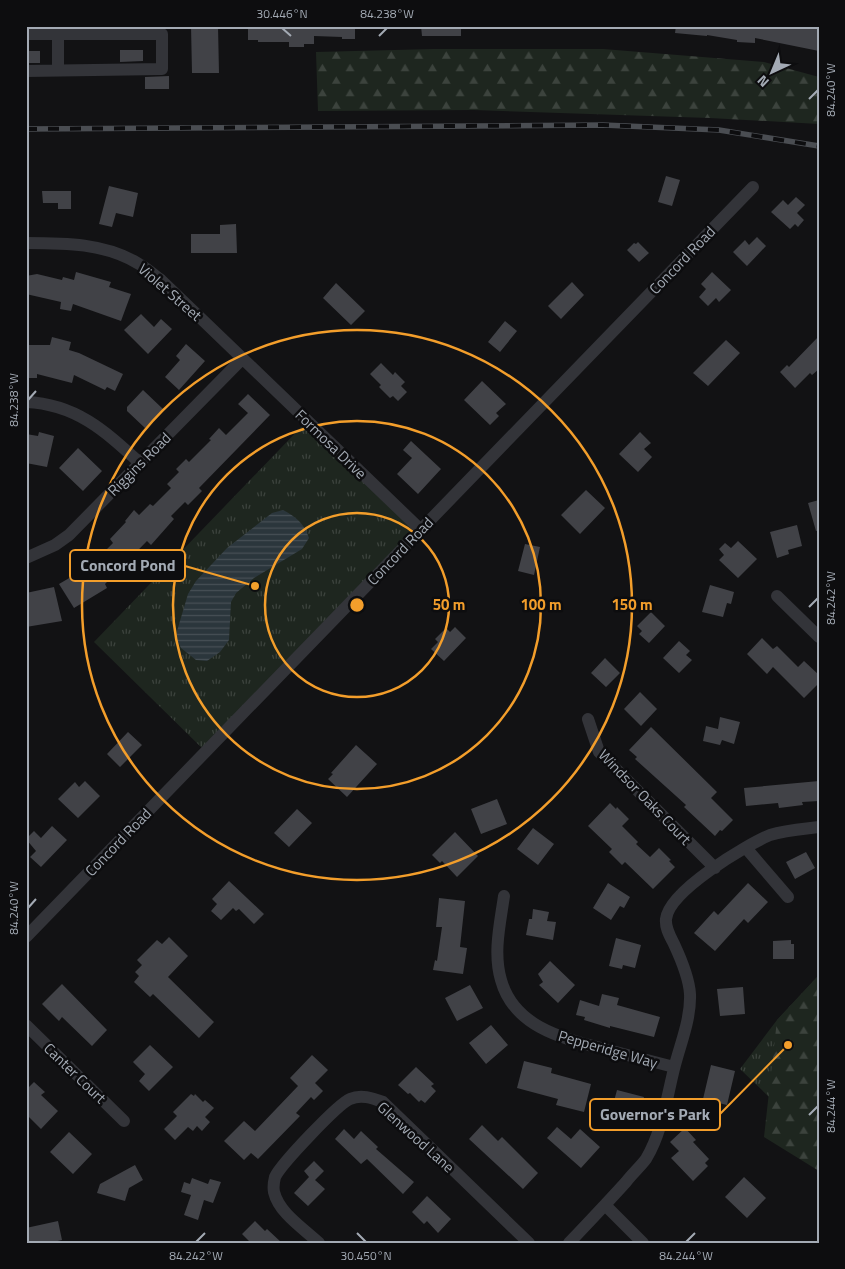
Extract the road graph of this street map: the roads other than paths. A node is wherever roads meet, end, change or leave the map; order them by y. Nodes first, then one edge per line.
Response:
1 (58, 30) edge
2 (26, 34) edge
3 (58, 70) junction
4 (26, 71) edge
5 (753, 187) dead end
6 (26, 244) edge
7 (242, 359) junction
8 (26, 402) edge
9 (140, 463) junction
10 (421, 530) junction
11 (26, 558) edge
12 (777, 596) dead end
13 (819, 638) edge
14 (588, 719) dead end
15 (819, 827) edge
16 (746, 848) junction
17 (714, 868) junction
18 (504, 896) dead end
19 (788, 897) dead end
20 (26, 937) edge
21 (26, 1025) edge
22 (674, 1068) junction
23 (124, 1121) dead end
24 (605, 1206) junction
25 (319, 1243) edge
26 (529, 1243) edge
27 (569, 1243) edge
28 (643, 1243) edge

1 - 2 street
1 - 3 street
1 - 3 street
3 - 4 street
5 - 10 street, Concord Road
6 - 7 street, Violet Street
7 - 9 street, Riggins Road
7 - 10 street, Formosa Drive
8 - 9 street
9 - 11 street, Riggins Road
10 - 20 street, Concord Road
12 - 13 street
14 - 17 street, Windsor Oaks Court
15 - 16 street
16 - 17 street
16 - 19 street
17 - 22 street
18 - 22 street, Pepperidge Way
21 - 23 street, Canter Court
22 - 24 street
24 - 27 street
24 - 28 street
25 - 26 street, Glenwood Lane

